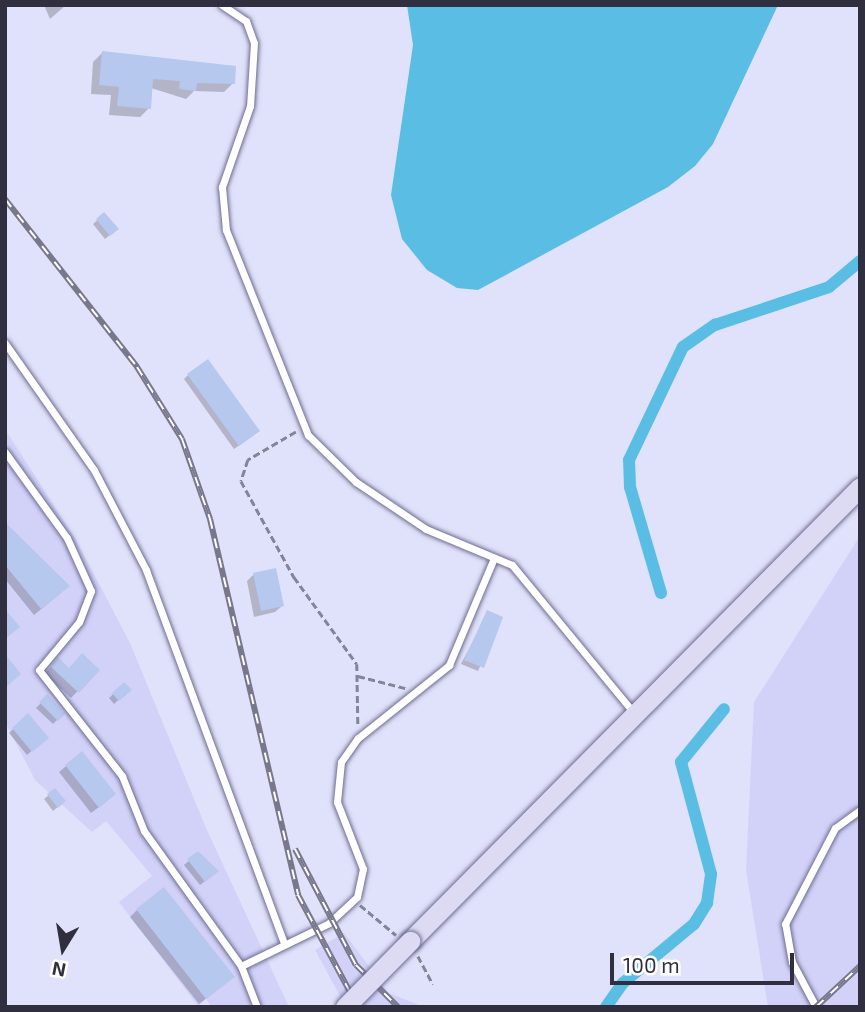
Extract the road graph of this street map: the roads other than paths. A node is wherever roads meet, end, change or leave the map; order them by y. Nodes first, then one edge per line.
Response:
1 (222, 5) edge
2 (5, 342) edge
3 (5, 452) edge
4 (860, 486) edge
5 (494, 558) junction
6 (634, 713) junction
7 (860, 810) edge
8 (284, 944) junction
9 (241, 966) junction
10 (257, 1007) edge
11 (345, 1007) edge
12 (816, 1007) edge

1 - 5 lane
2 - 8 lane
3 - 9 lane
4 - 6 street
5 - 6 lane
5 - 8 lane
6 - 11 street, bridge
7 - 12 lane
8 - 9 lane
9 - 10 lane

